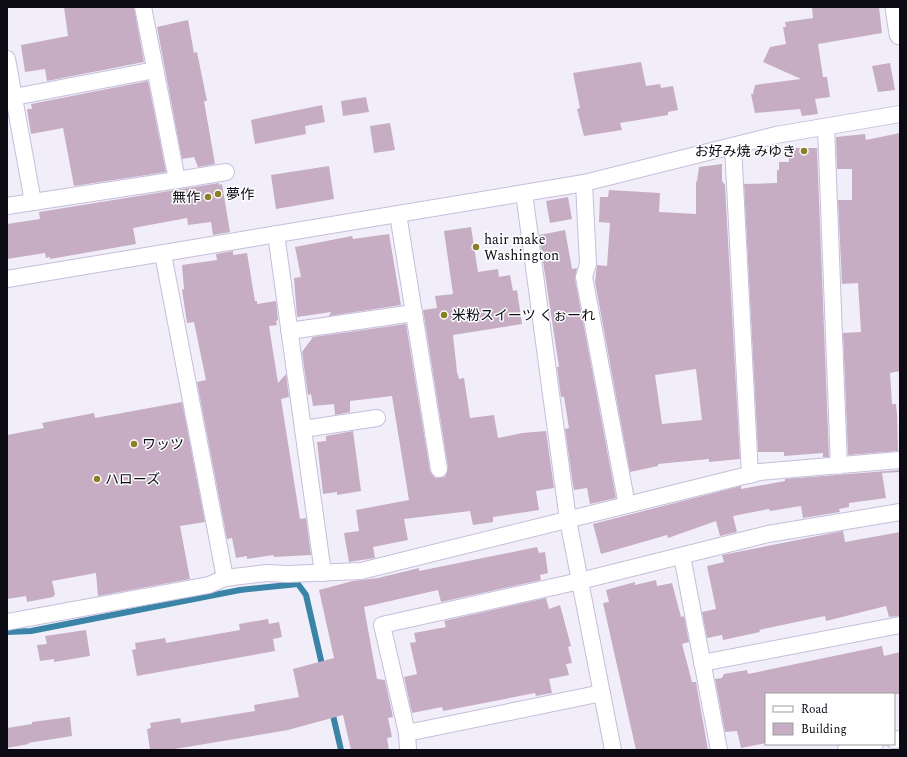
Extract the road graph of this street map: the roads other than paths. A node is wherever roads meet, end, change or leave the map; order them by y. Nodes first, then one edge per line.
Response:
1 (143, 7) edge
2 (896, 7) edge
3 (900, 34) edge
4 (7, 59) edge
5 (155, 70) junction
6 (14, 97) junction
7 (900, 114) edge
8 (826, 128) junction
9 (734, 146) junction
10 (226, 172) dead end
11 (177, 180) junction
12 (584, 183) junction
13 (524, 193) junction
14 (33, 202) junction
15 (7, 206) edge
16 (398, 214) junction
17 (276, 234) junction
18 (163, 254) junction
19 (7, 279) edge
20 (414, 313) junction
21 (289, 331) junction
22 (377, 418) dead end
23 (303, 429) junction
24 (900, 460) edge
25 (838, 466) junction
26 (439, 469) dead end
27 (750, 475) junction
28 (627, 505) junction
29 (900, 512) edge
30 (568, 520) junction
31 (682, 556) junction
32 (323, 573) junction
33 (225, 578) junction
34 (580, 582) junction
35 (7, 622) edge
36 (900, 625) edge
37 (702, 663) junction
38 (602, 693) junction
39 (407, 733) junction
40 (869, 745) edge
41 (408, 750) edge
42 (613, 750) edge
43 (719, 750) edge
44 (846, 750) edge

1 - 5 street
2 - 3 street
4 - 6 street
5 - 6 street
5 - 11 street
6 - 14 street
7 - 8 street
8 - 9 street
8 - 25 street
9 - 12 street
9 - 27 street
10 - 11 street
11 - 14 street
12 - 13 street
12 - 28 street
13 - 16 street
13 - 30 street
14 - 15 street
16 - 17 street
16 - 20 street
17 - 18 street
17 - 21 street
18 - 19 street
18 - 33 street
20 - 21 street
20 - 26 street
21 - 23 street
22 - 23 street
23 - 32 street
24 - 25 street
25 - 27 street
27 - 28 street
28 - 30 street
29 - 31 street
30 - 32 street
30 - 34 street
31 - 34 street
31 - 37 street
32 - 33 street
33 - 35 street
34 - 38 street
34 - 39 street
36 - 37 street
37 - 43 street
38 - 39 street
38 - 42 street
39 - 41 street
40 - 44 street

